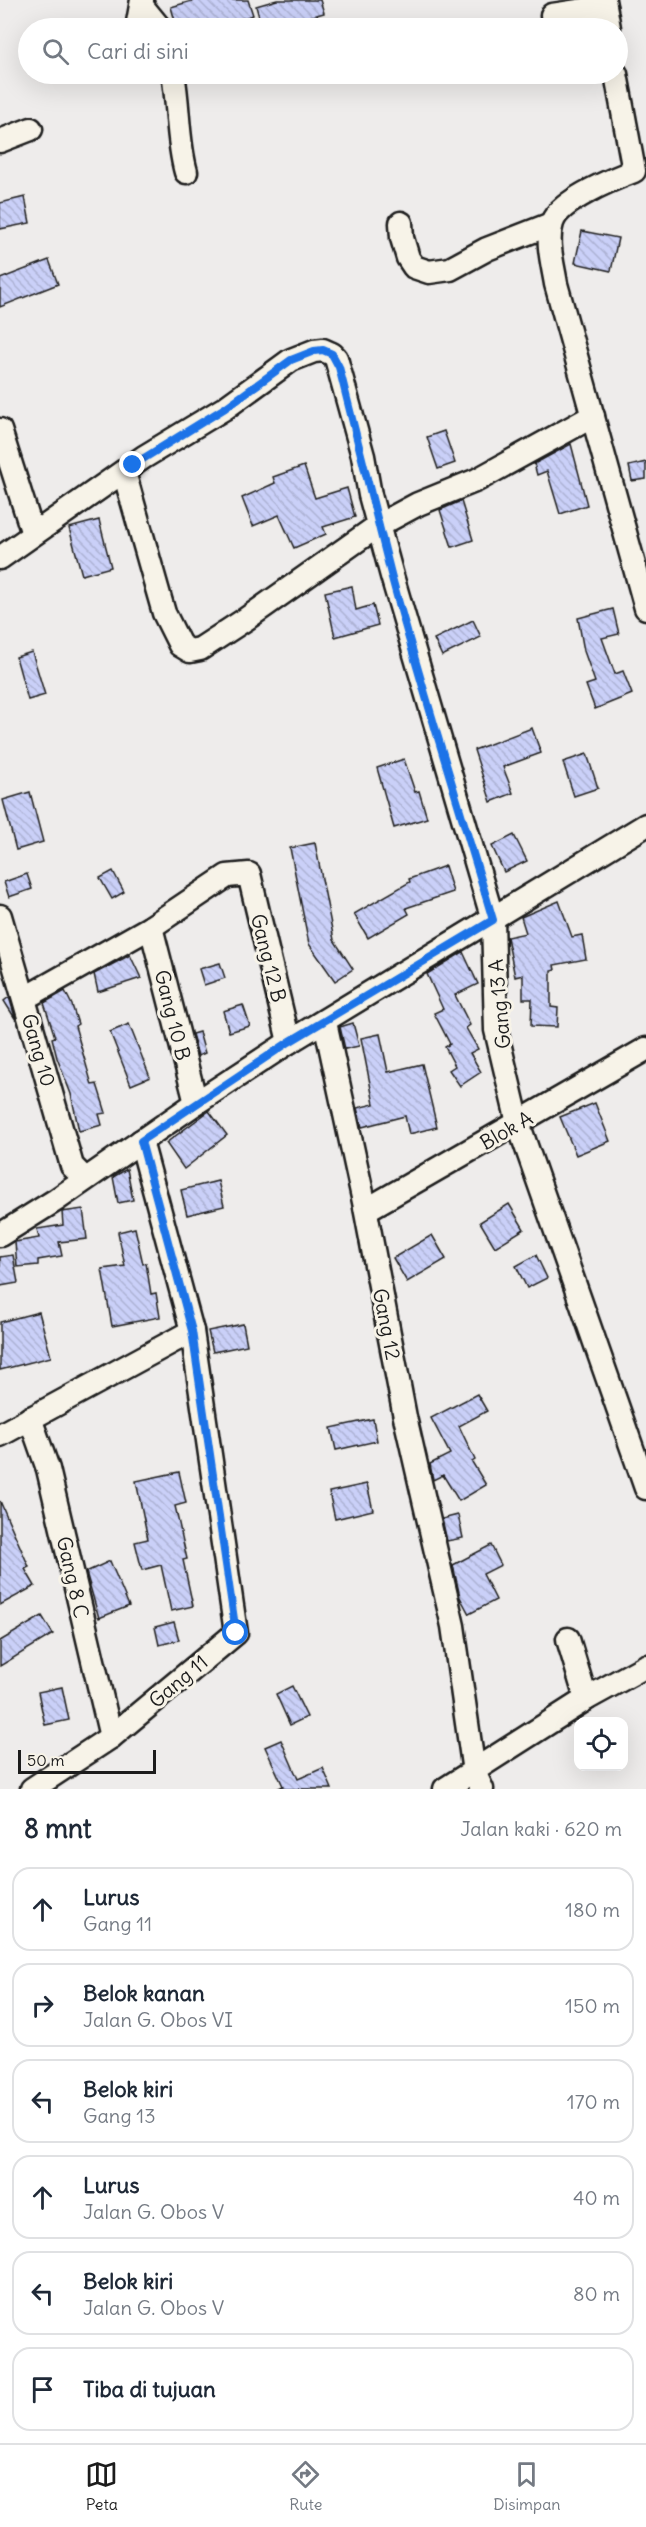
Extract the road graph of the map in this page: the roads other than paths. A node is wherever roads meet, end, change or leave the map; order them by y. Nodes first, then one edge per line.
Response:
1 (142, 3) edge
2 (606, 12) edge
3 (552, 15) dead end
4 (139, 18) edge
5 (153, 18) edge
6 (175, 84) edge
7 (618, 84) edge
8 (31, 129) dead end
9 (0, 141) edge
10 (640, 170) edge
11 (186, 172) dead end
12 (401, 223) dead end
13 (551, 224) junction
14 (593, 416) junction
15 (0, 430) edge
16 (124, 472) junction
17 (379, 525) junction
18 (33, 534) junction
19 (0, 558) edge
20 (646, 608) edge
21 (646, 825) edge
22 (0, 916) edge
23 (493, 920) junction
24 (151, 927) junction
25 (25, 998) junction
26 (325, 1022) junction
27 (289, 1042) junction
28 (646, 1049) edge
29 (196, 1103) junction
30 (518, 1123) junction
31 (141, 1141) junction
32 (85, 1179) junction
33 (366, 1210) junction
34 (2, 1227) edge
35 (192, 1331) junction
36 (30, 1418) junction
37 (0, 1435) edge
38 (642, 1458) edge
39 (646, 1488) edge
40 (568, 1639) dead end
41 (646, 1666) edge
42 (586, 1699) junction
43 (111, 1737) junction
44 (478, 1780) edge
45 (32, 1789) edge
46 (445, 1789) edge

1 - 4 street
1 - 5 street
2 - 3 street
6 - 11 street
7 - 10 street
8 - 9 street
10 - 13 street
12 - 13 street
13 - 14 street
14 - 17 street
14 - 20 street
15 - 18 street
16 - 17 street
16 - 17 street, Gang 13 A
16 - 18 street, Gang 13 A
17 - 23 street, Gang 13 A
18 - 19 street, Gang 13 A
21 - 23 street
22 - 25 street, Gang 10
23 - 26 street
23 - 30 street, Gang 13 A
24 - 25 street
24 - 27 street, Gang 12 B
24 - 29 street, Gang 10 B
25 - 32 street, Gang 10
26 - 27 street
26 - 33 street, Gang 12
27 - 29 street
28 - 30 street, Blok A
29 - 31 street
30 - 33 street, Blok A
30 - 38 street, Gang 13 A
31 - 32 street
31 - 35 street, Gang 11
32 - 34 street
33 - 44 street, Gang 12
35 - 36 street
35 - 43 street, Gang 11
36 - 37 street
36 - 43 street, Gang 8 C
38 - 39 street, Gang 13 A
40 - 42 street
41 - 42 street
42 - 44 street
43 - 45 street, Gang 11
44 - 46 street

